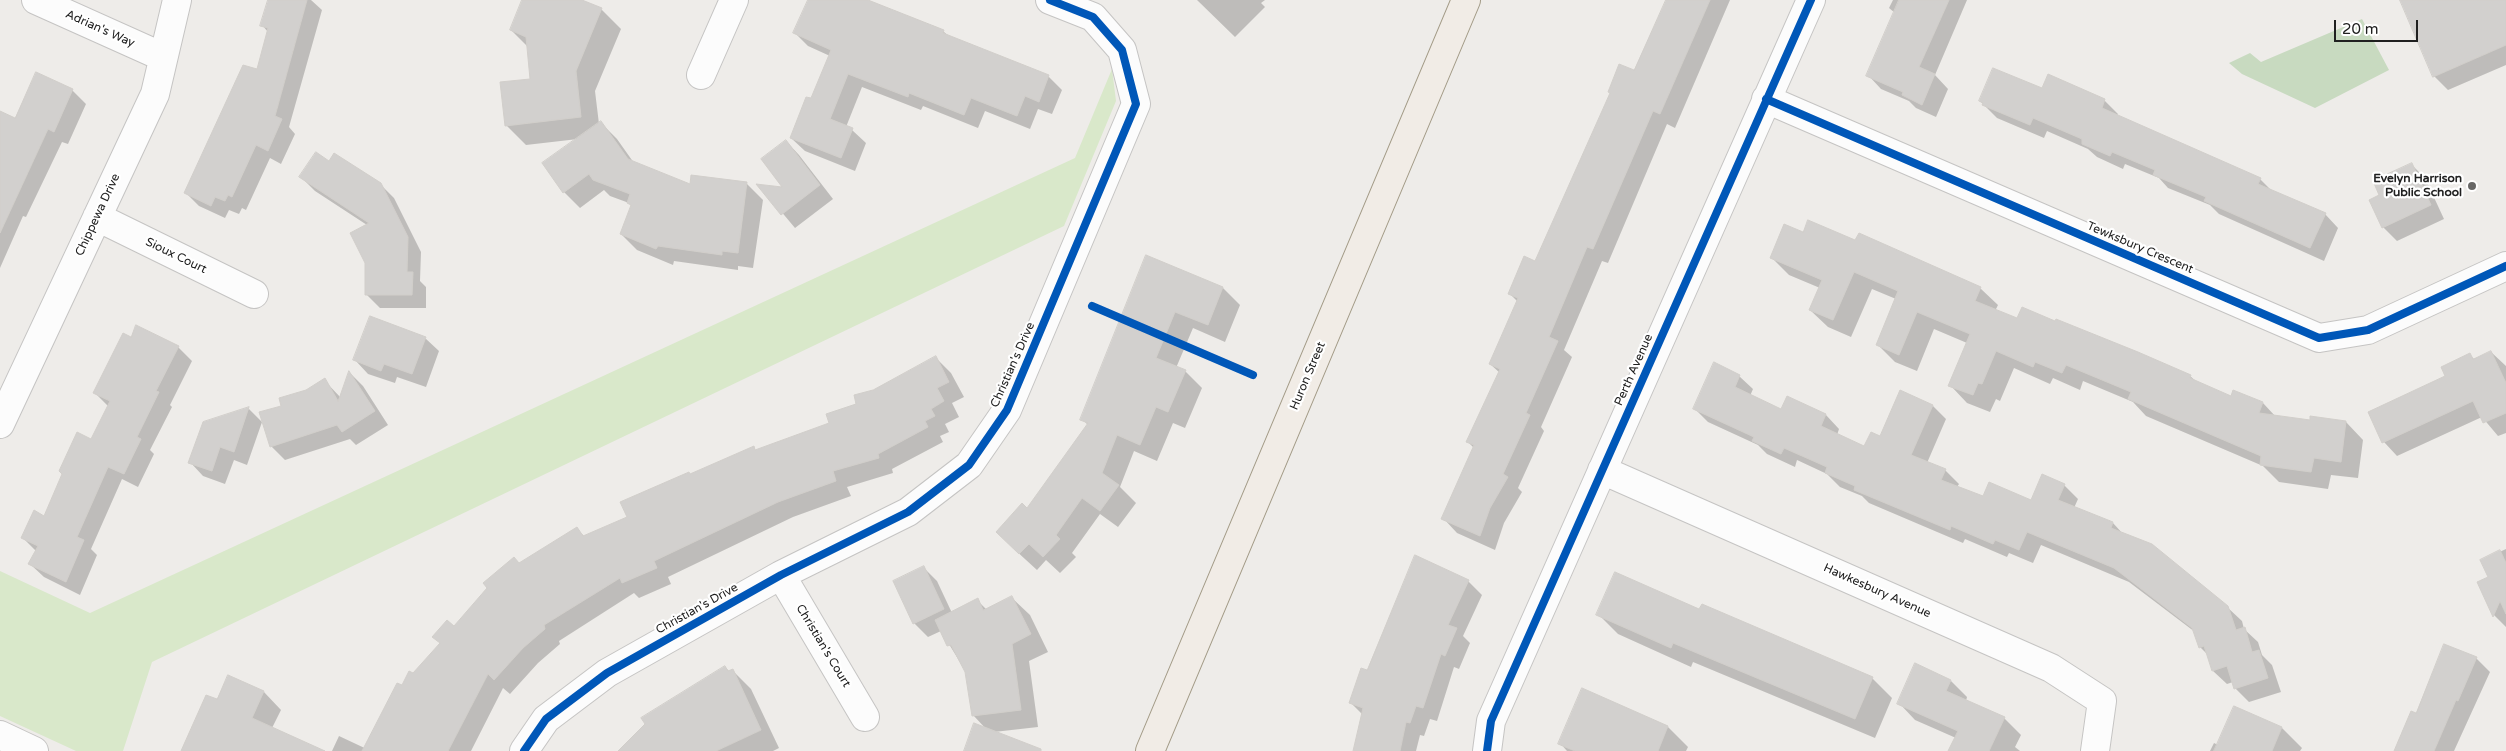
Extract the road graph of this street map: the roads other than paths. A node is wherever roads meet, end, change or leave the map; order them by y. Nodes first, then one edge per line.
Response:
1 (36, 0) edge
2 (177, 0) edge
3 (734, 0) edge
4 (1050, 0) edge
5 (1466, 0) edge
6 (1811, 0) edge
7 (163, 58) junction
8 (701, 75) dead end
9 (1766, 99) junction
10 (97, 217) junction
11 (2506, 266) edge
12 (254, 294) dead end
13 (2, 417) edge
14 (1602, 470) junction
15 (781, 575) junction
16 (865, 716) dead end
17 (0, 735) edge
18 (34, 751) edge
19 (524, 751) edge
20 (1150, 751) edge
21 (1487, 751) edge
22 (2095, 751) edge

1 - 7 street, Adrian's Way
2 - 7 street, Chippewa Drive
3 - 8 street
4 - 15 street, Christian's Drive
5 - 20 main road, Huron Street
6 - 9 street, Perth Avenue
7 - 10 street, Chippewa Drive
9 - 11 street, Tewksbury Crescent
9 - 14 street, Perth Avenue
10 - 12 street, Sioux Court
10 - 13 street, Chippewa Drive
14 - 21 street, Perth Avenue
14 - 22 street, Hawkesbury Avenue
15 - 16 street, Christian's Court
15 - 19 street, Christian's Drive
17 - 18 street

